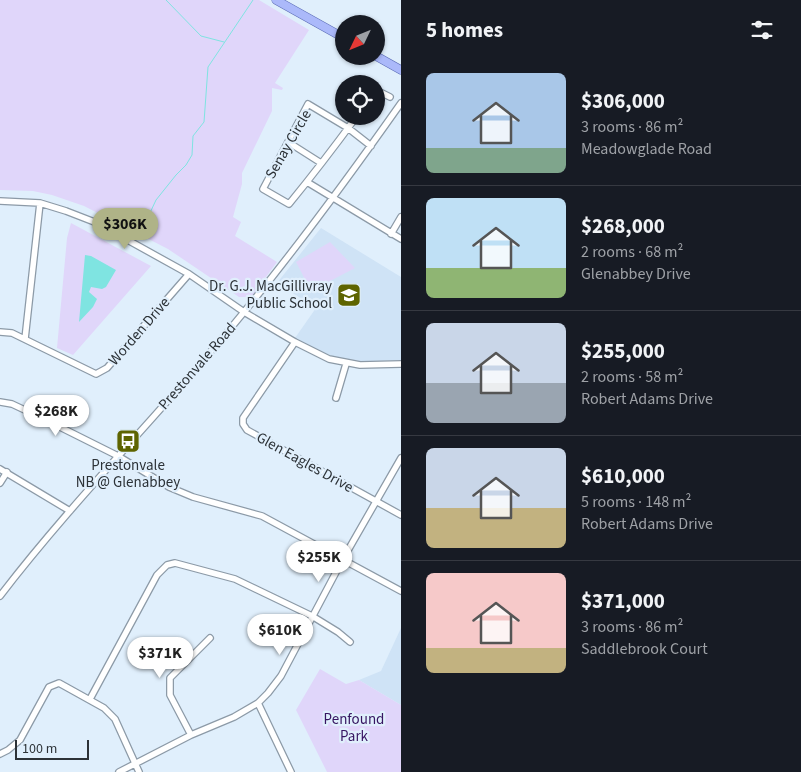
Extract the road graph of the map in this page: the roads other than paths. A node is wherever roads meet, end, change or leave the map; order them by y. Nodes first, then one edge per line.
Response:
1 (276, 0) edge
2 (335, 33) edge
3 (385, 61) edge
4 (401, 70) edge
5 (385, 94) edge
6 (390, 97) dead end
7 (401, 104) edge
8 (350, 125) edge
9 (348, 128) junction
10 (288, 142) junction
11 (370, 146) junction
12 (321, 163) junction
13 (307, 182) junction
14 (332, 198) junction
15 (0, 201) edge
16 (40, 204) junction
17 (401, 217) edge
18 (391, 234) junction
19 (401, 239) edge
20 (189, 274) junction
21 (244, 312) junction
22 (0, 332) edge
23 (25, 339) junction
24 (295, 342) junction
25 (346, 364) junction
26 (401, 364) edge
27 (336, 398) dead end
28 (0, 402) edge
29 (118, 456) junction
30 (401, 458) edge
31 (0, 469) edge
32 (7, 472) junction
33 (0, 483) edge
34 (376, 501) junction
35 (70, 511) junction
36 (401, 515) edge
37 (343, 559) junction
38 (401, 591) edge
39 (0, 596) edge
40 (312, 616) junction
41 (210, 638) dead end
42 (350, 642) dead end
43 (90, 699) junction
44 (258, 703) junction
45 (191, 735) junction
46 (0, 754) edge
47 (135, 764) junction
48 (119, 772) edge
49 (139, 772) edge
50 (291, 772) edge

1 - 2 main road
3 - 4 main road
5 - 6 street
7 - 11 street, Prestonvale Road
8 - 9 street
9 - 10 street, Senay Circle
9 - 11 street, Senay Circle
9 - 12 street, Senay Circle
10 - 12 street
10 - 13 street, Senay Circle
11 - 14 street, Prestonvale Road
12 - 13 street, Senay Circle
13 - 14 street
14 - 18 street
14 - 21 street, Prestonvale Road
15 - 16 street
16 - 20 street
16 - 23 street
17 - 18 street
18 - 19 street
20 - 21 street
20 - 23 street, Worden Drive
21 - 24 street
21 - 29 street, Prestonvale Road
22 - 23 street, Worden Drive
24 - 25 street
24 - 34 street, Glen Eagles Drive
25 - 26 street
25 - 27 street
28 - 29 street
29 - 35 street, Prestonvale Road
29 - 37 street
30 - 34 street
31 - 32 street
32 - 33 street
32 - 35 street
34 - 36 street
34 - 37 street
35 - 39 street, Prestonvale Road
37 - 38 street
37 - 40 street
40 - 42 street
40 - 43 street
40 - 44 street
41 - 45 street
43 - 46 street
43 - 47 street
44 - 45 street
44 - 50 street
45 - 47 street
47 - 48 street
47 - 49 street

